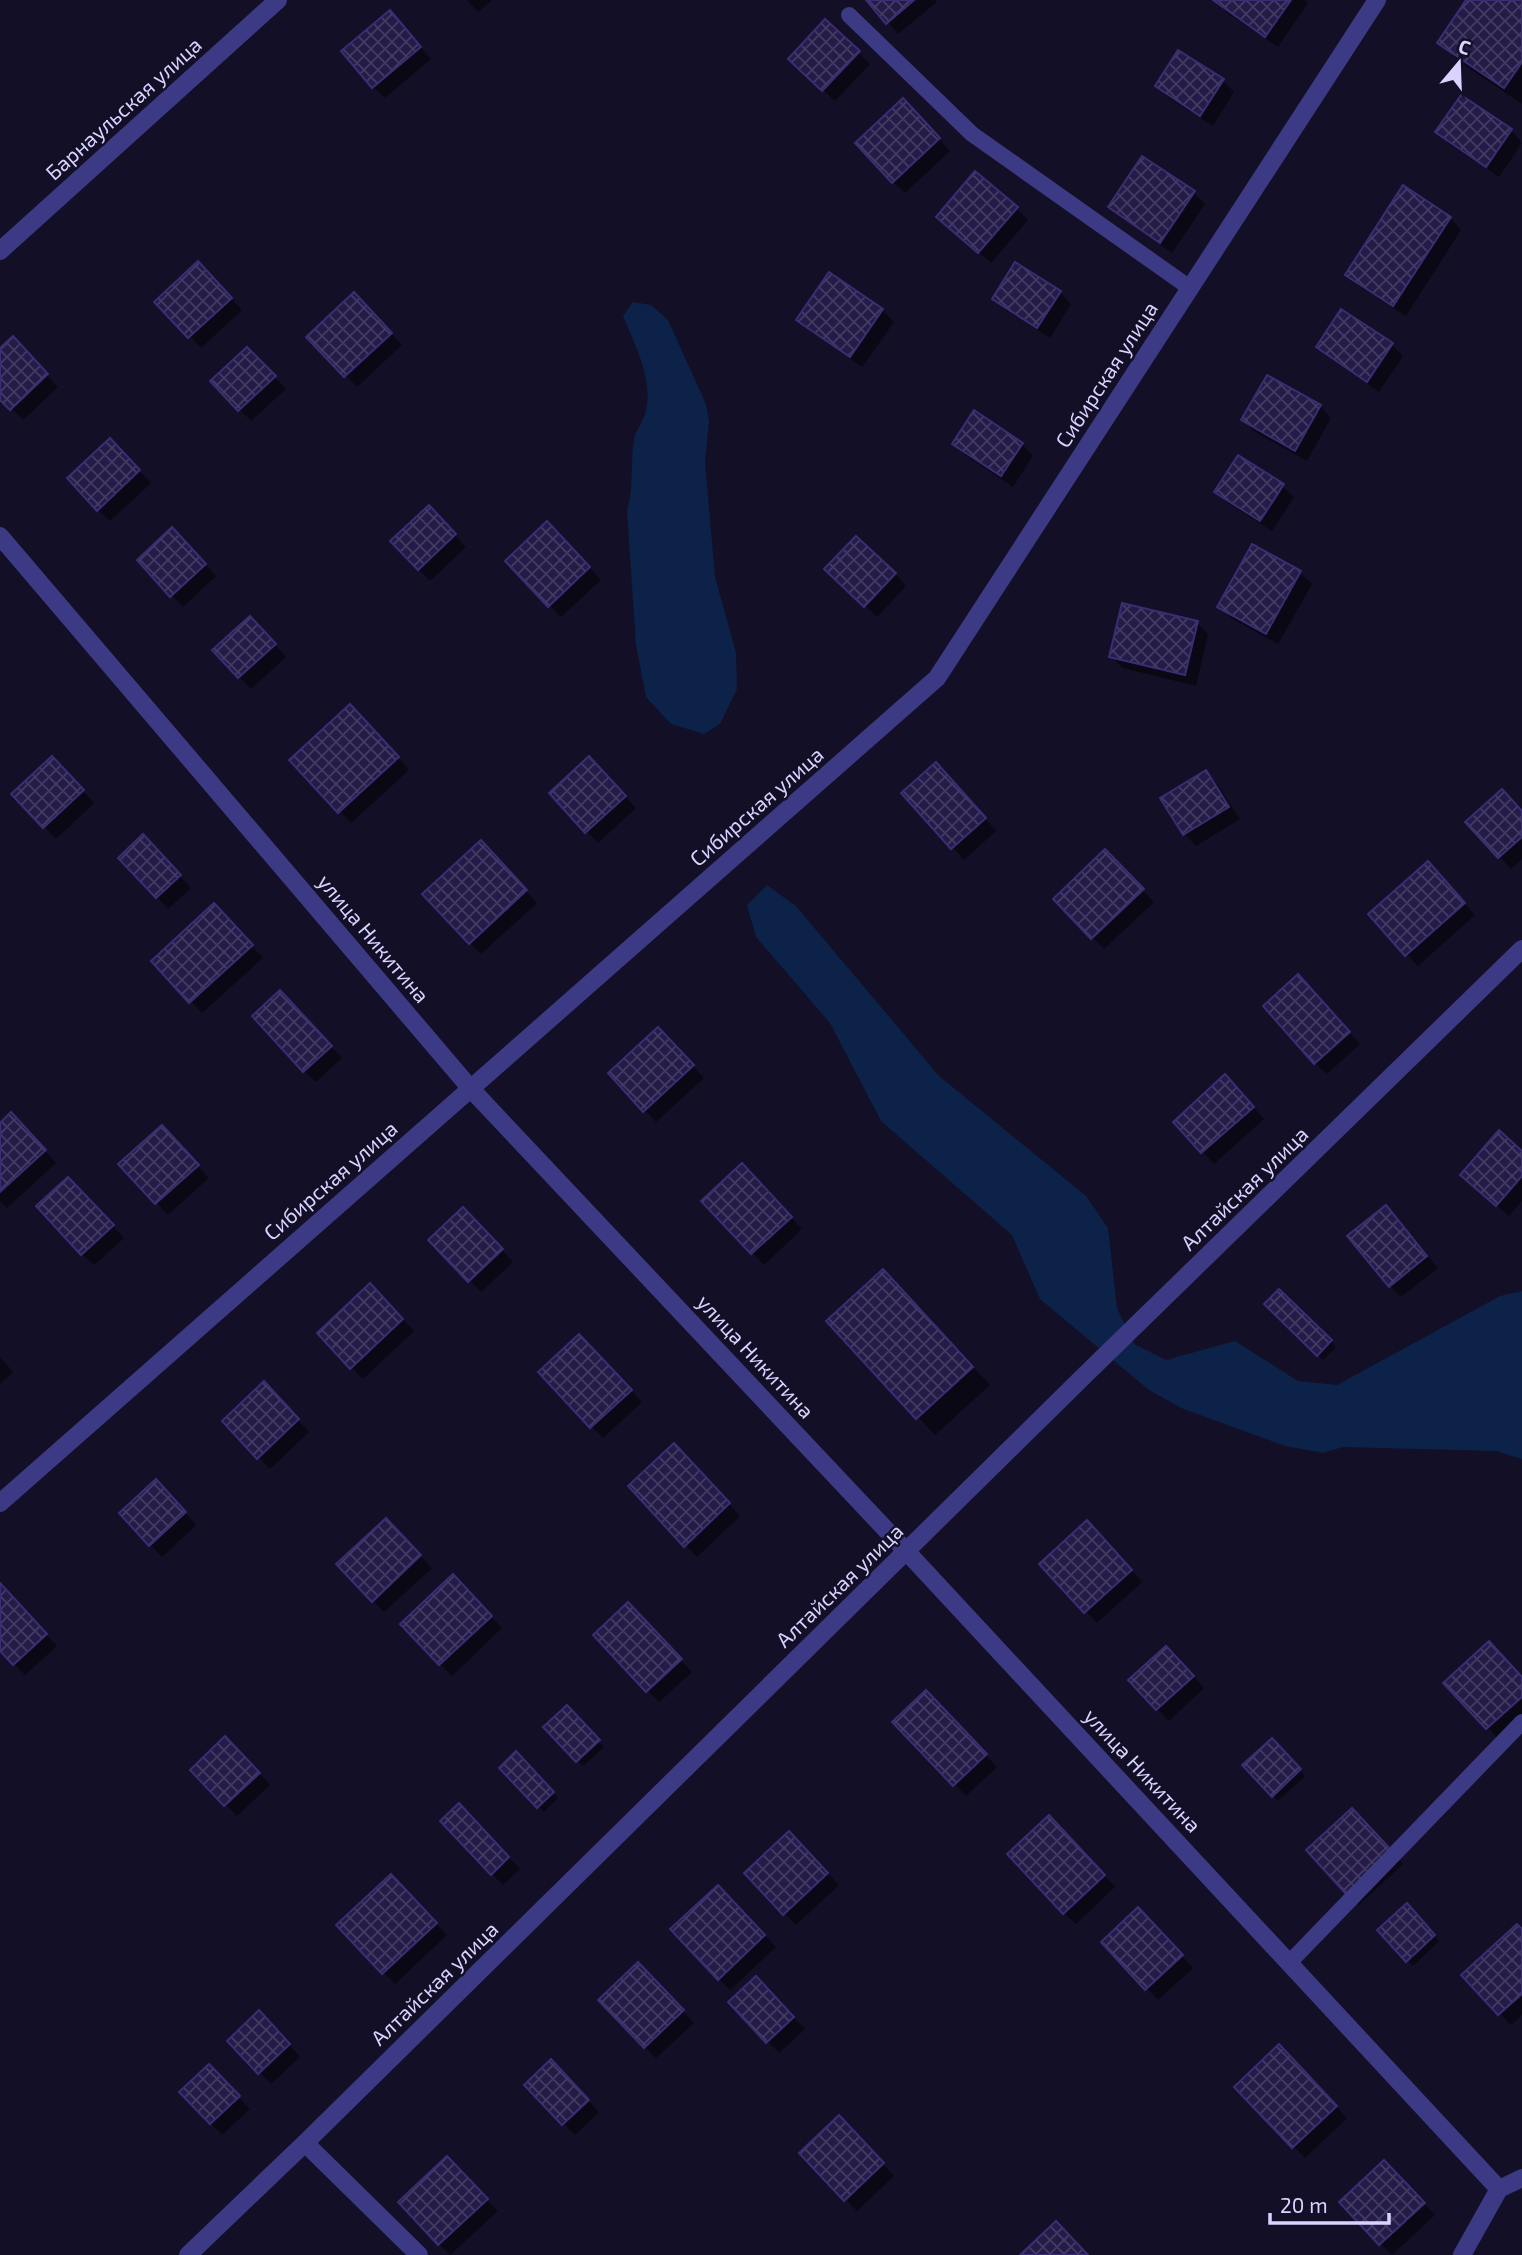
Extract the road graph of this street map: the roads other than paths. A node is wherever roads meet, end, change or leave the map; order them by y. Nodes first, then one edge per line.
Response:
1 (278, 0) edge
2 (1377, 0) edge
3 (849, 15) dead end
4 (0, 251) edge
5 (1190, 288) junction
6 (0, 536) edge
7 (1522, 949) edge
8 (471, 1089) junction
9 (0, 1503) edge
10 (908, 1552) junction
11 (1522, 1722) edge
12 (1289, 1963) junction
13 (305, 2143) junction
14 (1522, 2178) edge
15 (1499, 2189) junction
16 (188, 2255) edge
17 (419, 2255) edge
18 (1462, 2255) edge

1 - 4 street, Барнаульская улица
2 - 5 street, Сибирская улица
3 - 5 lane
5 - 8 street, Сибирская улица
6 - 8 street, улица Никитина
7 - 10 street, Алтайская улица
8 - 9 street, Сибирская улица
8 - 10 street, улица Никитина
10 - 12 street, улица Никитина
10 - 13 street, Алтайская улица
11 - 12 lane
12 - 15 street, улица Никитина
13 - 16 street, Алтайская улица
13 - 17 street
14 - 15 street
15 - 18 street

